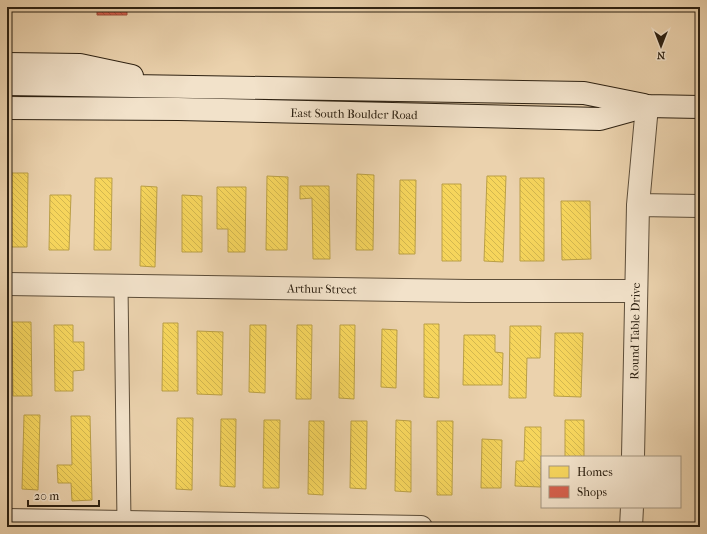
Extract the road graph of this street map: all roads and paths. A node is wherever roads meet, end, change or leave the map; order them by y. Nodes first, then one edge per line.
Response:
1 (7, 64) edge
2 (7, 84) edge
3 (182, 87) junction
4 (647, 106) junction
5 (700, 107) edge
6 (7, 108) edge
7 (638, 205) junction
8 (700, 206) edge
9 (7, 284) edge
10 (121, 286) junction
11 (636, 291) junction
12 (633, 456) edge
13 (632, 508) edge
14 (7, 520) edge
15 (124, 522) junction
16 (421, 527) edge
17 (631, 527) edge

1 - 3 main road
2 - 3 main road
3 - 4 main road
4 - 5 main road, East South Boulder Road
4 - 6 main road, East South Boulder Road
4 - 7 main road, Round Table Drive
7 - 8 main road
7 - 11 main road, Round Table Drive
9 - 10 main road, Arthur Street
10 - 11 main road, Arthur Street
10 - 15 lane
11 - 12 main road, Round Table Drive
13 - 17 main road
14 - 15 main road
15 - 16 main road

